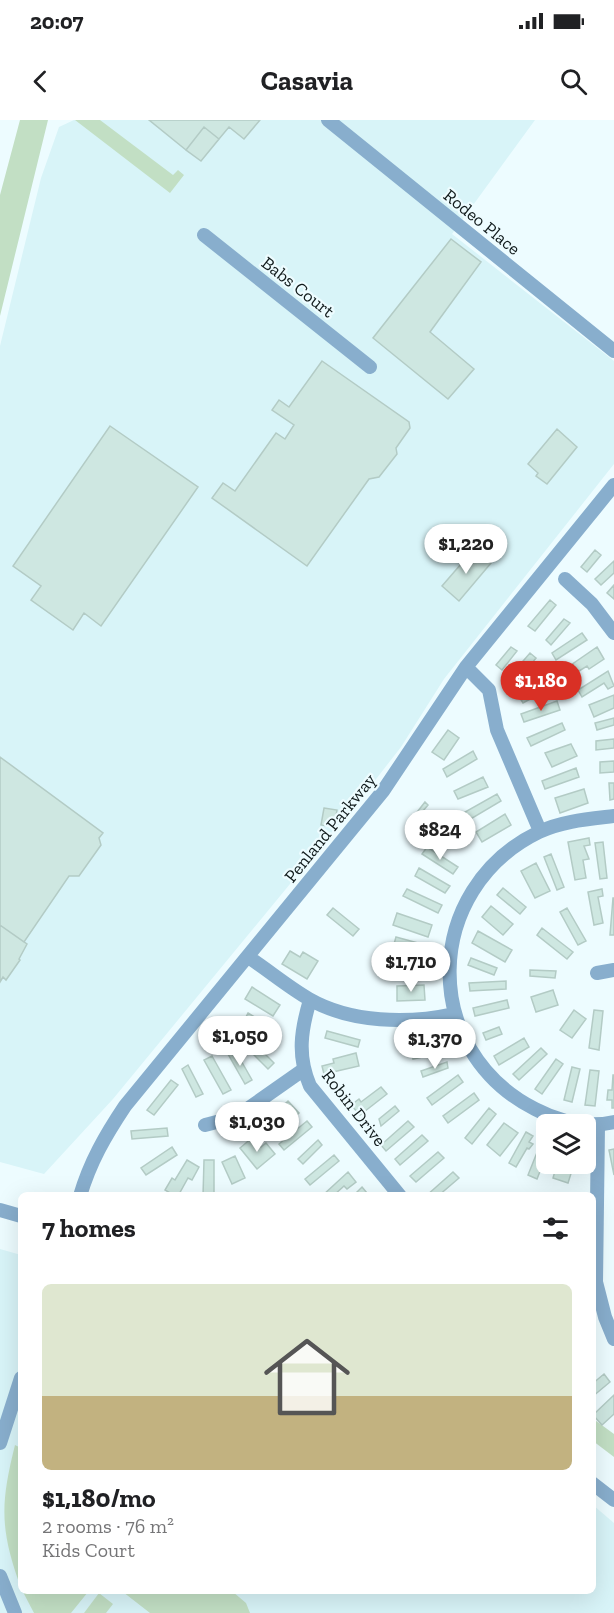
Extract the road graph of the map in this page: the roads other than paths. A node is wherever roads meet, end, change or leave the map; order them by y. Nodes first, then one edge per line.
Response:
1 (328, 120) edge
2 (204, 235) dead end
3 (614, 351) edge
4 (370, 367) dead end
5 (614, 485) edge
6 (565, 579) dead end
7 (614, 633) edge
8 (466, 667) junction
9 (614, 816) edge
10 (540, 831) junction
11 (248, 957) junction
12 (614, 970) edge
13 (597, 973) dead end
14 (310, 1000) junction
15 (454, 1014) junction
16 (303, 1070) junction
17 (614, 1122) edge
18 (205, 1125) dead end
19 (598, 1126) junction
20 (81, 1192) edge
21 (397, 1192) edge
22 (596, 1204) edge
23 (0, 1210) edge
24 (18, 1215) edge
25 (596, 1288) edge
26 (614, 1339) edge
27 (18, 1387) edge
28 (0, 1443) edge
29 (596, 1486) edge
30 (614, 1500) edge
31 (0, 1576) edge
32 (15, 1613) edge

1 - 3 street, Rodeo Place
2 - 4 street, Babs Court
5 - 8 street, Penland Parkway
6 - 7 street
8 - 10 street
8 - 11 street, Penland Parkway
9 - 10 street
10 - 15 street
11 - 14 street
11 - 20 street, Penland Parkway
12 - 13 street
14 - 15 street
14 - 16 street, Robin Drive
15 - 19 street
16 - 18 street
16 - 21 street, Robin Drive
17 - 19 street
19 - 22 street
23 - 24 street
25 - 26 street
27 - 28 street
29 - 30 street
31 - 32 street

